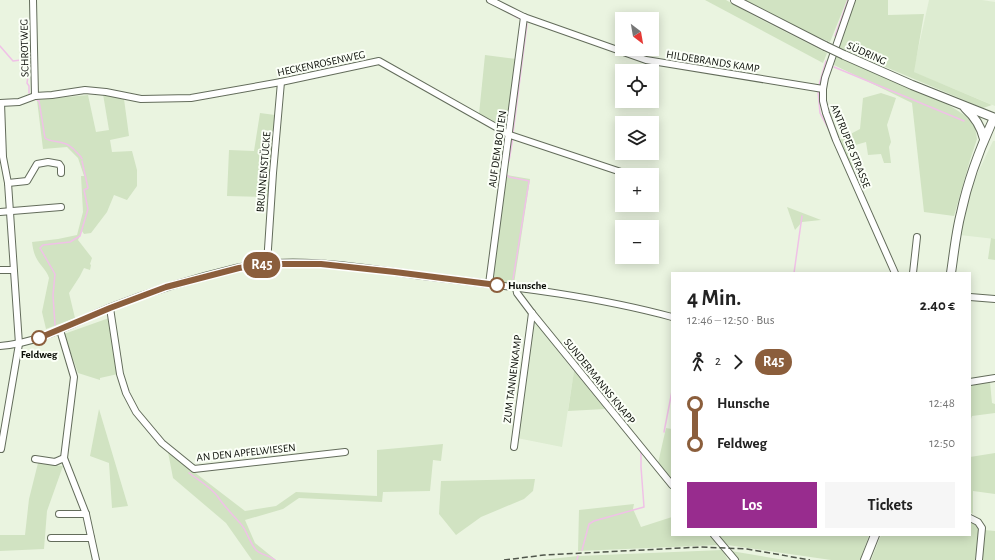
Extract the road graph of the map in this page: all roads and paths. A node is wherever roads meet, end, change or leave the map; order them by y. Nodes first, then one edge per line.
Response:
1 (33, 0) edge
2 (490, 0) edge
3 (735, 0) edge
4 (852, 0) edge
5 (524, 17) junction
6 (281, 82) junction
7 (823, 89) junction
8 (35, 96) junction
9 (0, 103) edge
10 (962, 105) junction
11 (995, 117) edge
12 (510, 135) junction
13 (984, 139) junction
14 (1, 158) edge
15 (615, 170) edge
16 (61, 173) dead end
17 (8, 183) junction
18 (61, 207) dead end
19 (10, 211) junction
20 (0, 212) edge
21 (917, 238) dead end
22 (266, 264) junction
23 (0, 270) edge
24 (13, 270) junction
25 (895, 272) edge
26 (913, 272) edge
27 (951, 272) edge
28 (489, 284) junction
29 (516, 288) junction
30 (971, 297) edge
31 (995, 299) edge
32 (110, 308) junction
33 (532, 313) junction
34 (671, 317) edge
35 (60, 330) junction
36 (18, 344) junction
37 (0, 346) edge
38 (995, 378) edge
39 (971, 382) edge
40 (514, 447) dead end
41 (1, 449) dead end
42 (345, 452) dead end
43 (64, 458) junction
44 (34, 459) dead end
45 (671, 484) edge
46 (59, 514) dead end
47 (86, 514) junction
48 (971, 518) edge
49 (715, 536) edge
50 (875, 536) edge
51 (51, 538) dead end
52 (91, 538) junction
53 (96, 560) edge
54 (735, 560) edge
55 (865, 560) edge
56 (979, 560) edge

1 - 8 street, SCHROTWEG
2 - 5 street, HILDEBRANDS KAMP
3 - 10 main road, SÜDRING, bridge
4 - 7 street, ANTRUPER STRASSE
5 - 7 street, HILDEBRANDS KAMP
5 - 12 street, AUF DEM BOLTEN
6 - 8 street, HECKENROSENWEG
6 - 12 street, HECKENROSENWEG
6 - 22 street, BRUNNENSTÜCKE
7 - 25 street, ANTRUPER STRASSE
8 - 9 street, HECKENROSENWEG
9 - 14 street
10 - 11 main road, SÜDRING
10 - 13 main road
11 - 13 main road
12 - 15 street, HECKENROSENWEG
12 - 28 street, AUF DEM BOLTEN
13 - 27 main road
14 - 17 street
16 - 17 street
17 - 19 street
18 - 19 street
19 - 20 street
19 - 24 street
21 - 26 street
22 - 28 street
22 - 32 street
23 - 24 street
24 - 36 street
28 - 29 street
29 - 33 street, SUNDERMANNS KNAPP
29 - 34 street
30 - 31 street
32 - 35 street
32 - 42 street, AN DEN APFELWIESEN
33 - 40 street, ZUM TANNENKAMP
33 - 45 street, SUNDERMANNS KNAPP
35 - 36 street
35 - 43 street
36 - 37 street
36 - 41 street
38 - 39 street
43 - 44 street
43 - 47 street
46 - 47 street
47 - 52 street
48 - 56 street
49 - 54 street
50 - 55 main road
51 - 52 street
52 - 53 street

